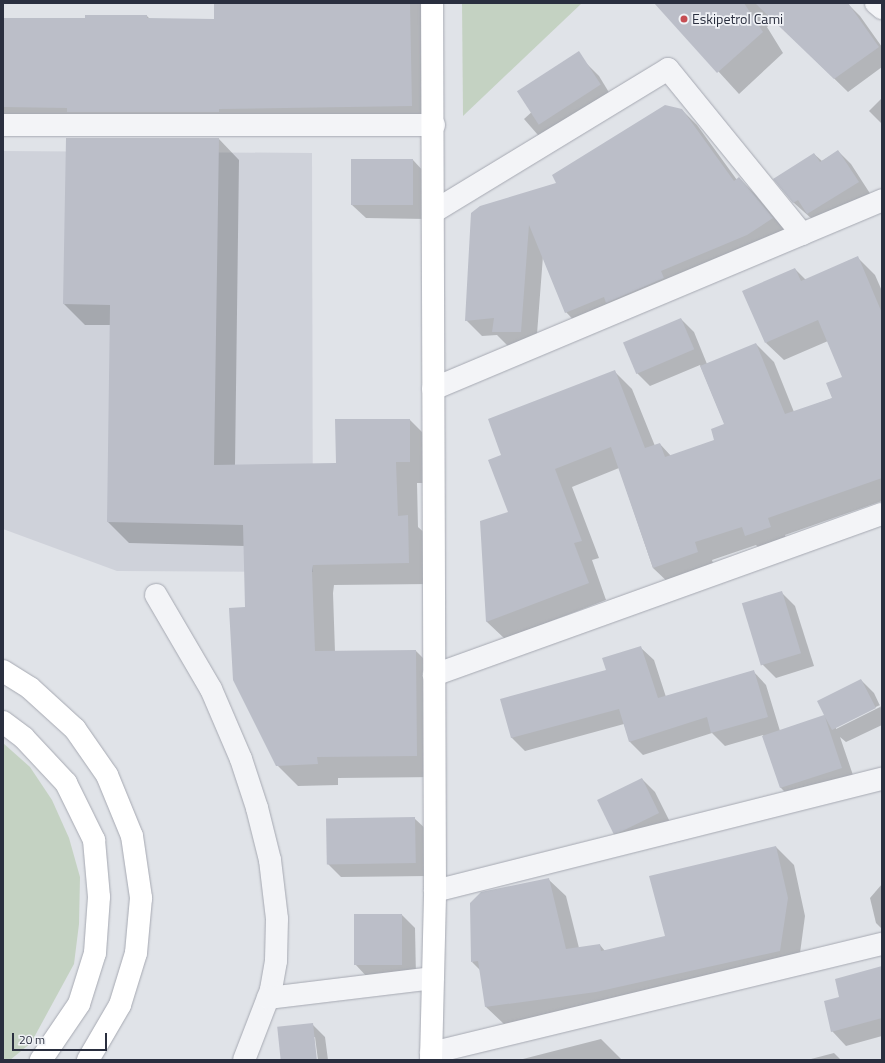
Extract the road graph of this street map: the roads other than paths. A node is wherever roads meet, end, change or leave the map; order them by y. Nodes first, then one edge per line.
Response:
1 (432, 3) edge
2 (876, 3) edge
3 (882, 8) edge
4 (3, 125) edge
5 (434, 125) junction
6 (882, 200) edge
7 (433, 212) junction
8 (802, 234) junction
9 (433, 389) junction
10 (882, 514) edge
11 (156, 595) dead end
12 (3, 671) edge
13 (434, 675) junction
14 (3, 722) edge
15 (882, 779) edge
16 (435, 891) junction
17 (882, 944) edge
18 (433, 978) junction
19 (268, 998) junction
20 (431, 1056) edge
21 (41, 1060) edge
22 (88, 1060) edge
23 (244, 1060) edge

1 - 5 main road
2 - 3 street
4 - 5 street
5 - 7 main road
6 - 8 street
7 - 8 street
7 - 9 main road
8 - 9 street
9 - 13 main road
10 - 13 street
11 - 19 street
12 - 22 main road
13 - 16 main road
14 - 21 main road
15 - 16 street
16 - 18 main road
17 - 20 street
18 - 19 street
18 - 20 main road
19 - 23 street

